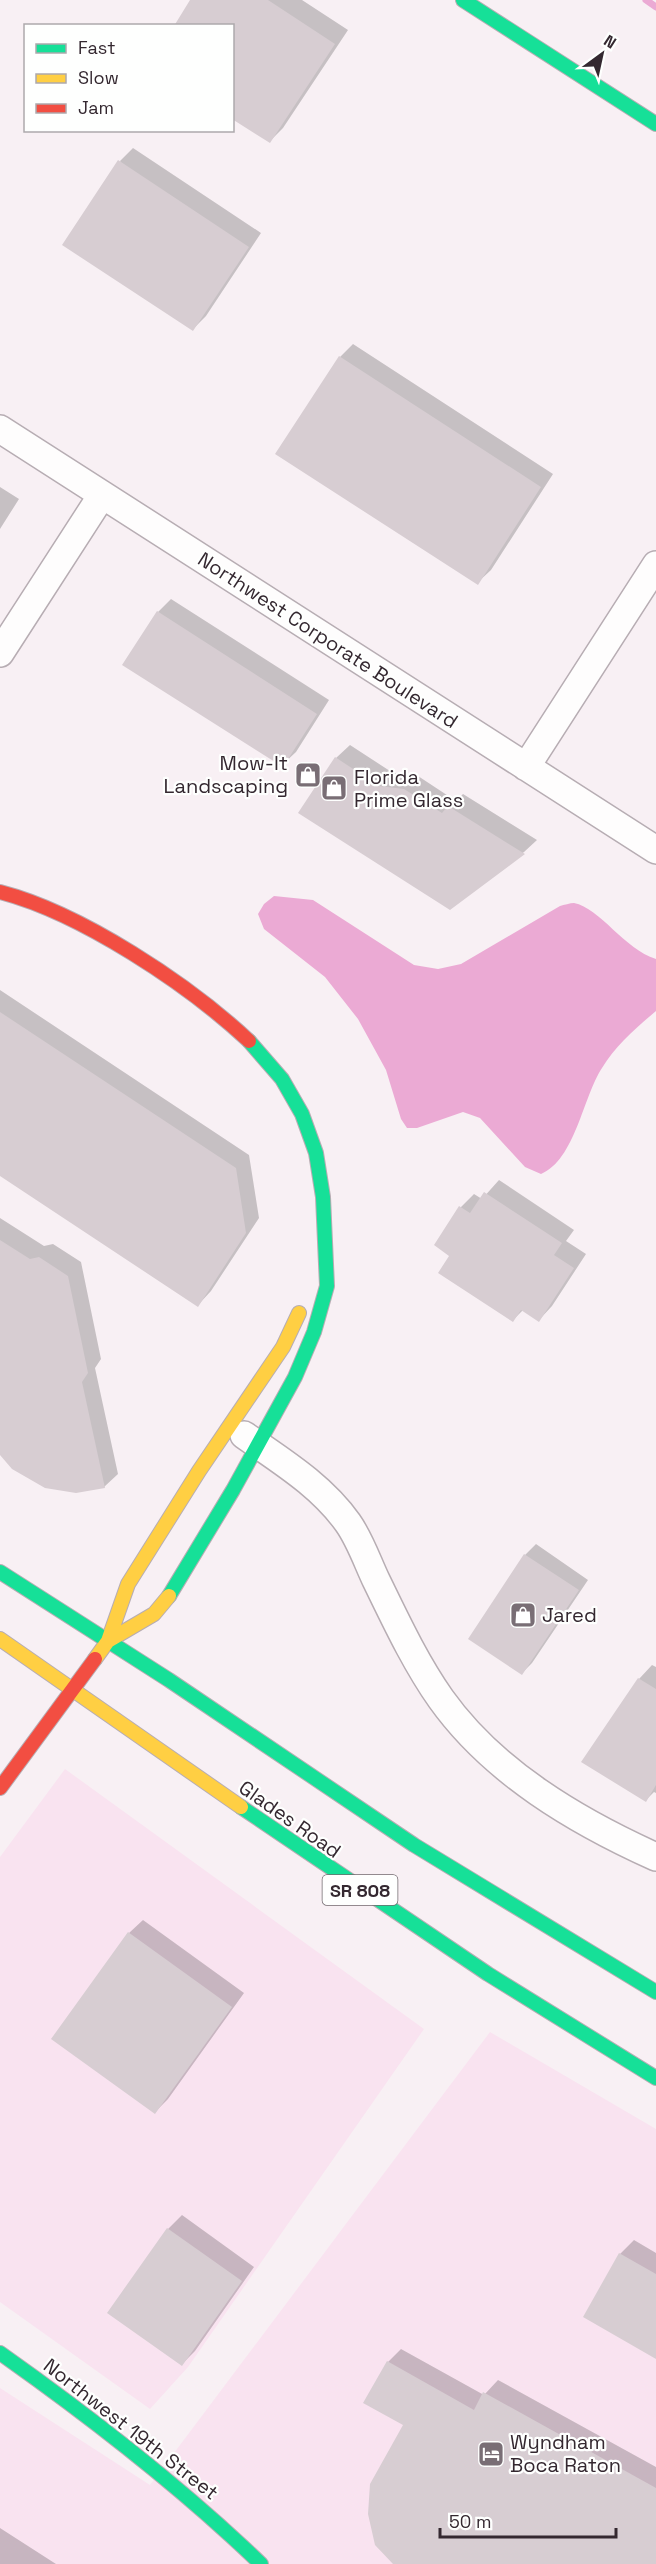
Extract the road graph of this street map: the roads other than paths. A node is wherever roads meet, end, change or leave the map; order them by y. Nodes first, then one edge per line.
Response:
1 (463, 0) edge
2 (656, 124) edge
3 (0, 429) edge
4 (102, 495) junction
5 (656, 565) edge
6 (0, 652) edge
7 (526, 767) junction
8 (656, 850) edge
9 (0, 892) edge
10 (324, 1257) junction
11 (314, 1273) dead end
12 (304, 1302) dead end
13 (251, 1440) junction
14 (0, 1572) edge
15 (0, 1639) edge
16 (108, 1641) junction
17 (72, 1690) junction
18 (0, 1788) edge
19 (656, 1857) edge
20 (656, 1992) edge
21 (656, 2078) edge
22 (0, 2353) edge
23 (261, 2564) edge

1 - 2 street
3 - 4 street, Northwest Corporate Boulevard
4 - 6 street
4 - 7 street, Northwest Corporate Boulevard
5 - 7 street
7 - 8 street, Northwest Corporate Boulevard
9 - 10 street
10 - 11 street
10 - 13 street
12 - 16 street
13 - 16 street
13 - 19 street
14 - 16 street
15 - 17 street, Glades Road / SR 808
16 - 17 street
16 - 20 street
17 - 18 street
17 - 21 street, Glades Road / SR 808
22 - 23 street, Northwest 19th Street

